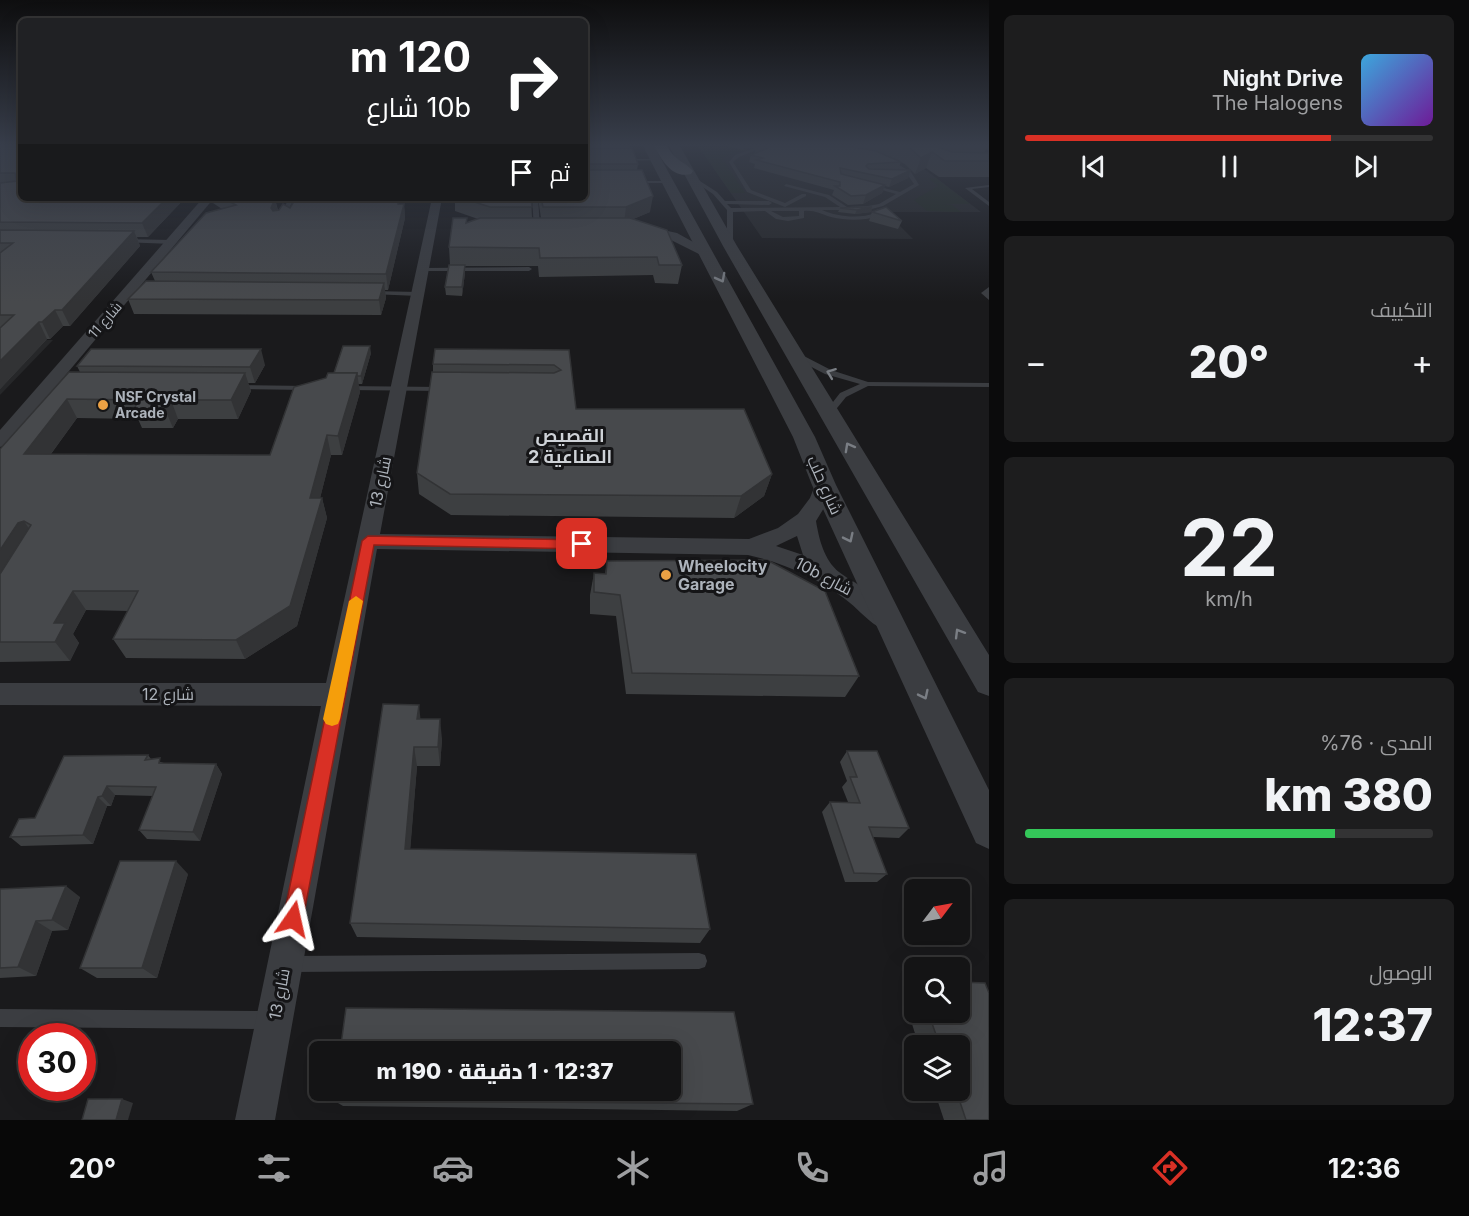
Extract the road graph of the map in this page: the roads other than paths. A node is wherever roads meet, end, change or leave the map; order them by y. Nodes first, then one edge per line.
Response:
1 (670, 198) edge
2 (702, 198) edge
3 (721, 198) edge
4 (768, 198) edge
5 (798, 198) edge
6 (830, 198) edge
7 (893, 198) edge
8 (206, 201) edge
9 (290, 201) edge
10 (437, 201) edge
11 (535, 201) edge
12 (726, 202) junction
13 (785, 205) junction
14 (873, 208) junction
15 (766, 209) junction
16 (801, 209) junction
17 (813, 209) junction
18 (847, 209) junction
19 (730, 210) junction
20 (673, 217) junction
21 (278, 222) edge
22 (537, 228) edge
23 (111, 241) edge
24 (172, 242) junction
25 (730, 246) junction
26 (707, 253) junction
27 (529, 269) edge
28 (421, 282) junction
29 (989, 289) edge
30 (360, 293) edge
31 (989, 298) edge
32 (797, 356) junction
33 (868, 384) junction
34 (989, 385) edge
35 (224, 387) edge
36 (316, 388) edge
37 (339, 388) edge
38 (400, 388) junction
39 (450, 389) edge
40 (830, 411) junction
41 (804, 437) junction
42 (0, 441) edge
43 (870, 484) junction
44 (824, 485) junction
45 (805, 521) junction
46 (368, 541) junction
47 (748, 547) junction
48 (831, 577) junction
49 (890, 624) junction
50 (989, 683) edge
51 (0, 694) edge
52 (336, 695) junction
53 (989, 830) edge
54 (699, 961) dead end
55 (284, 964) junction
56 (0, 1018) edge
57 (274, 1020) junction
58 (255, 1120) edge

1 - 20 street, شارع حلب
2 - 25 street
3 - 12 lane
4 - 13 lane
5 - 13 lane
6 - 18 lane
7 - 14 lane
8 - 24 street, شارع 11
9 - 21 lane
10 - 28 street, شارع 13
11 - 22 lane
12 - 13 lane
12 - 19 lane
13 - 17 lane
14 - 17 lane
14 - 18 lane
15 - 16 lane
15 - 16 lane
15 - 19 lane
16 - 17 lane
17 - 18 lane
19 - 25 lane
20 - 26 street, شارع حلب
20 - 26 street
23 - 24 lane
24 - 42 street, شارع 11
25 - 32 street
26 -> 41 street, شارع حلب
27 - 28 lane
28 - 30 lane
28 - 38 street, شارع 13
29 - 31 lane
33 -> 32 lane
32 - 40 street
33 - 34 lane
33 - 40 lane
35 - 36 lane
37 - 38 lane
38 - 39 lane
38 - 46 street, شارع 13
43 -> 40 street
41 - 43 street
41 - 44 street, شارع حلب
50 -> 43 street
44 - 45 street, 10b شارع
44 -> 49 street, شارع حلب
45 - 47 street, 10b شارع
45 - 48 street
46 - 47 street, 10b شارع
46 - 52 street, شارع 13
47 - 48 street, 10b شارع
48 - 49 street, 10b شارع
49 -> 53 street, شارع حلب
51 - 52 street, شارع 12
52 - 55 street, شارع 13
54 - 55 lane
55 - 57 street, شارع 13
56 - 57 lane
57 - 58 street, شارع 13

